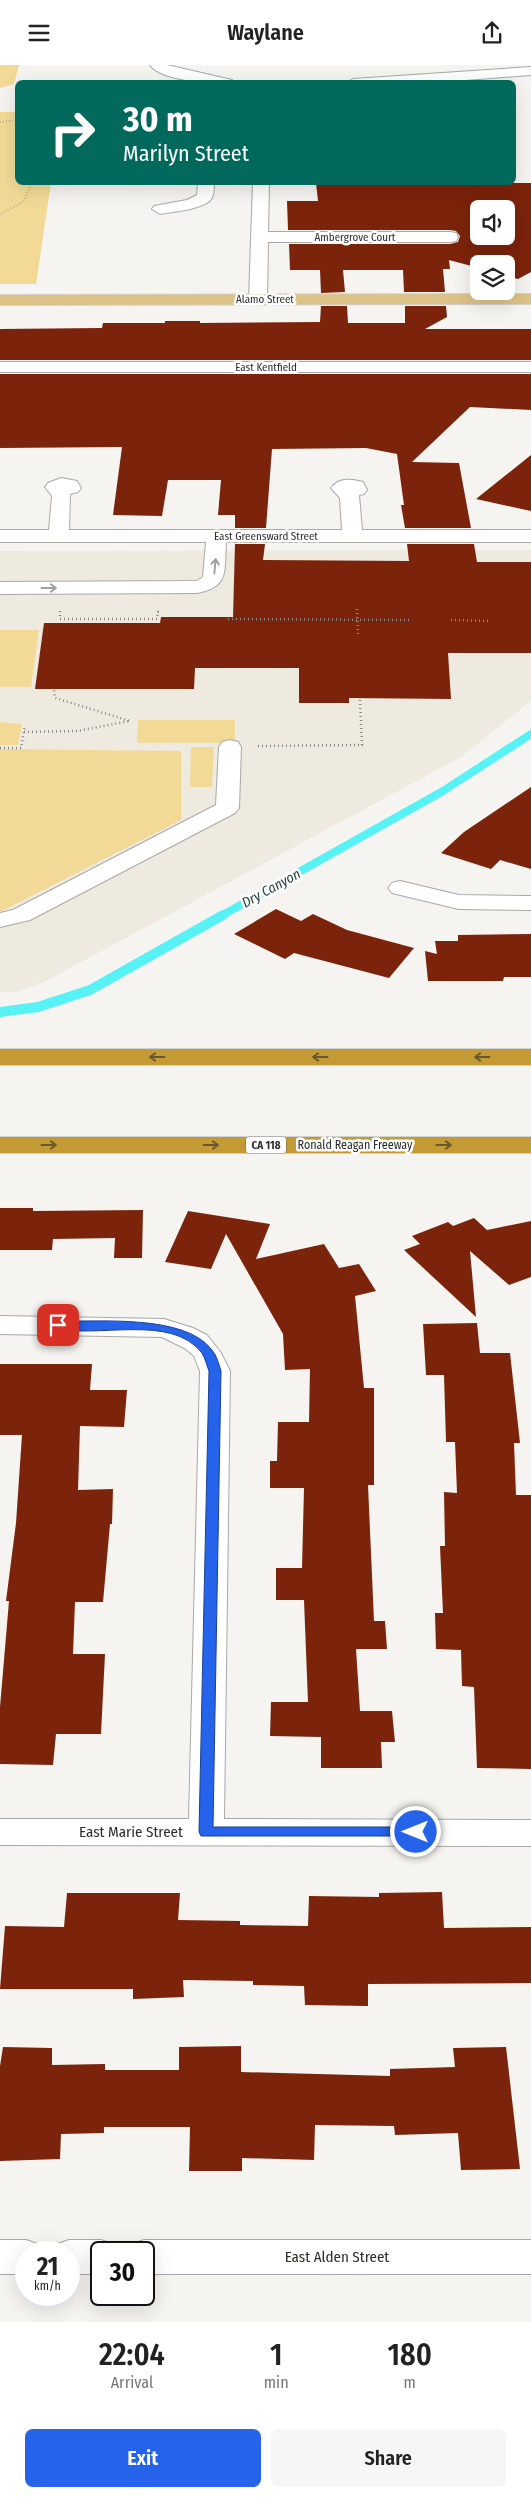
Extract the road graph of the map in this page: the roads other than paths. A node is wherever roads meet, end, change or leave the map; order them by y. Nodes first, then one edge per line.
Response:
1 (157, 65) edge
2 (531, 71) edge
3 (213, 80) edge
4 (398, 80) edge
5 (206, 185) edge
6 (261, 185) edge
7 (160, 209) dead end
8 (260, 237) junction
9 (450, 237) dead end
10 (258, 299) junction
11 (531, 299) edge
12 (0, 300) edge
13 (0, 367) edge
14 (531, 367) edge
15 (71, 488) dead end
16 (358, 490) dead end
17 (0, 536) edge
18 (58, 536) junction
19 (217, 536) junction
20 (352, 536) junction
21 (531, 536) edge
22 (0, 587) edge
23 (230, 747) road end
24 (400, 888) dead end
25 (531, 903) edge
26 (0, 920) edge
27 (0, 1057) edge
28 (531, 1057) edge
29 (0, 1145) edge
30 (531, 1145) edge
31 (0, 1325) edge
32 (0, 1832) edge
33 (206, 1832) junction
34 (531, 1833) edge
35 (0, 2257) edge
36 (15, 2257) edge
37 (155, 2257) edge
38 (531, 2257) edge

1 - 3 street
2 - 4 street
5 - 7 street
6 - 8 street
8 - 9 street, Ambergrove Court
8 - 10 street
10 - 11 main road, Alamo Street
10 - 12 main road, Alamo Street
13 - 14 street, East Kentfield
15 - 18 street
16 - 20 street
17 - 18 street, East Greensward Street
18 - 19 street, East Greensward Street
19 - 20 street, East Greensward Street
22 -> 19 street
20 - 21 street, East Greensward Street
23 - 26 street
24 - 25 street
28 -> 27 highway
29 -> 30 highway, Ronald Reagan Freeway / CA 118
31 - 33 street
32 - 33 street, East Marie Street
33 - 34 street, East Marie Street
35 - 36 street
37 - 38 street, East Alden Street

